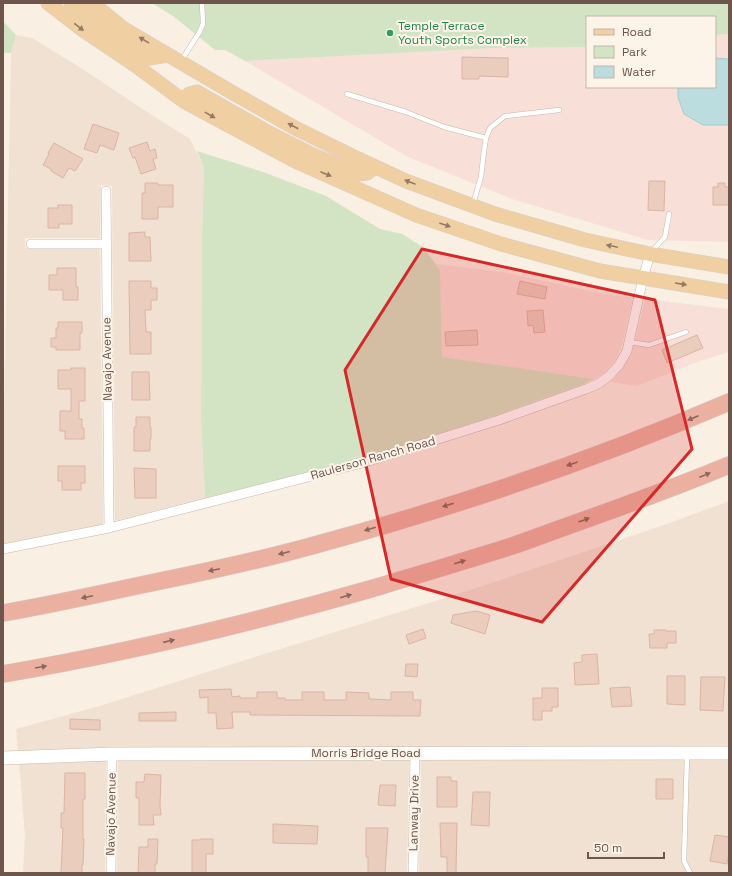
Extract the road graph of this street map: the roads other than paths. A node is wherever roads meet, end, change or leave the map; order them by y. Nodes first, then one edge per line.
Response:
1 (48, 3) edge
2 (71, 3) edge
3 (92, 3) edge
4 (202, 3) edge
5 (168, 55) junction
6 (180, 62) junction
7 (347, 94) dead end
8 (185, 102) junction
9 (559, 110) dead end
10 (486, 138) junction
11 (375, 167) junction
12 (106, 191) dead end
13 (473, 206) junction
14 (669, 214) dead end
15 (31, 244) dead end
16 (106, 244) junction
17 (650, 254) junction
18 (729, 267) edge
19 (643, 278) junction
20 (729, 292) edge
21 (686, 332) dead end
22 (628, 342) junction
23 (729, 402) edge
24 (729, 465) edge
25 (109, 528) junction
26 (3, 549) edge
27 (3, 613) edge
28 (3, 674) edge
29 (415, 753) junction
30 (687, 753) junction
31 (729, 753) edge
32 (112, 754) junction
33 (3, 758) edge
34 (111, 873) edge
35 (413, 873) edge
36 (690, 873) edge

1 -> 8 main road
2 - 5 main road
5 -> 3 main road
4 - 6 lane
5 - 6 main road
11 -> 6 main road
7 - 10 lane
8 - 11 main road
8 -> 19 main road
9 - 10 lane
10 - 13 lane
13 -> 11 main road
12 - 16 street, Navajo Avenue
17 -> 13 main road
14 - 17 lane
15 - 16 street
16 - 25 street, Navajo Avenue
17 - 18 main road
17 - 19 street, Raulerson Ranch Road
19 -> 20 main road
19 - 22 street, Raulerson Ranch Road
21 - 22 lane
22 - 25 street, Raulerson Ranch Road
23 -> 27 highway
28 -> 24 highway
25 - 26 street, Raulerson Ranch Road
29 - 30 street, Morris Bridge Road
29 - 32 street, Morris Bridge Road
29 - 35 street, Lanway Drive
30 - 31 street, Morris Bridge Road
30 - 36 lane
32 - 33 street, Morris Bridge Road
32 - 34 street, Navajo Avenue

